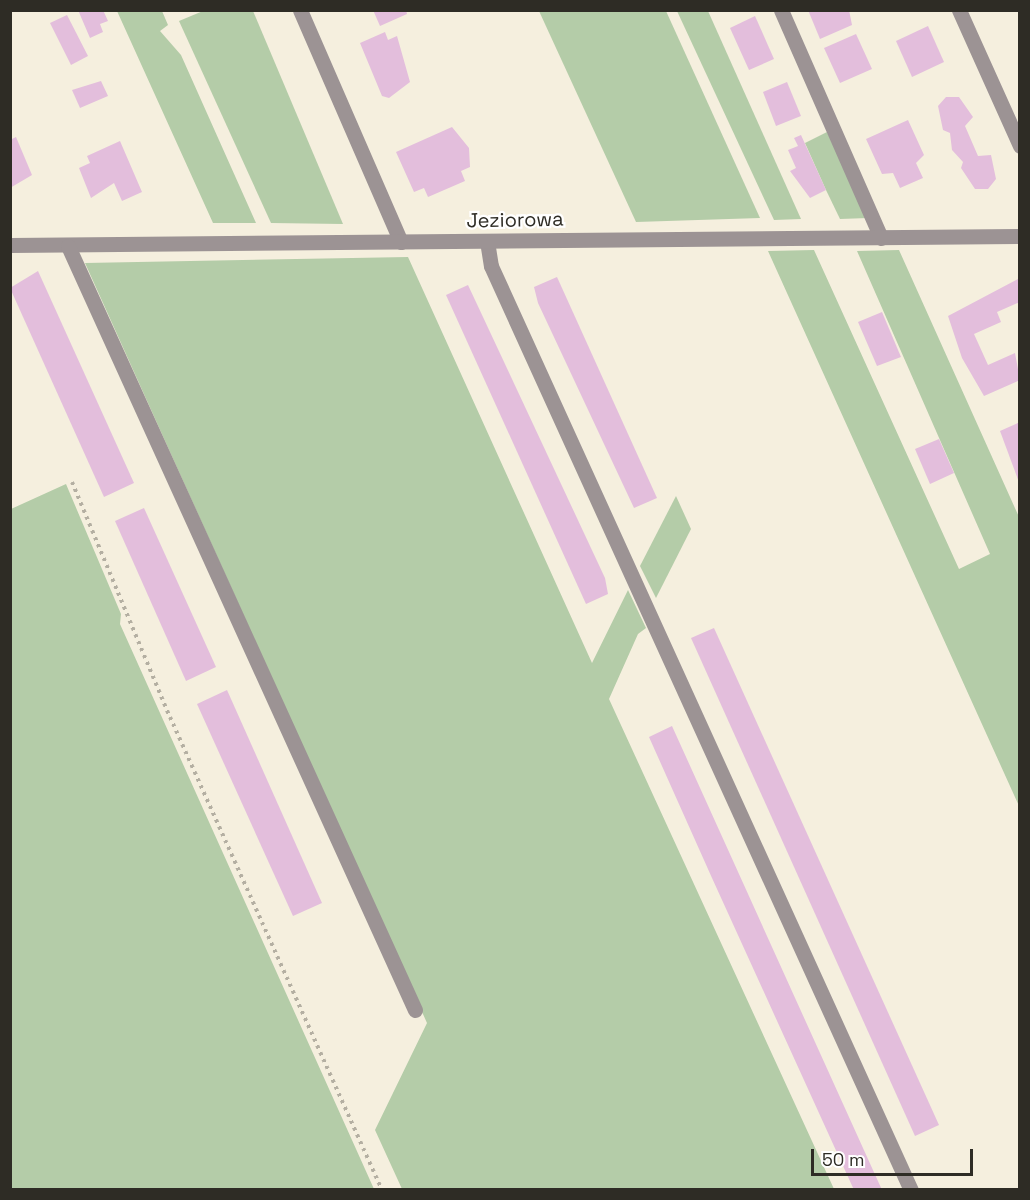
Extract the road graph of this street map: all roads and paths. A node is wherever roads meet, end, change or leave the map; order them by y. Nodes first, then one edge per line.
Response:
1 (300, 10) edge
2 (781, 10) edge
3 (958, 10) edge
4 (1020, 146) edge
5 (1020, 236) edge
6 (881, 238) junction
7 (487, 241) junction
8 (401, 242) junction
9 (10, 245) edge
10 (68, 246) junction
11 (72, 482) dead end
12 (415, 1010) dead end
13 (382, 1190) edge
14 (911, 1190) edge

1 - 8 street
2 - 6 street
3 - 4 street
5 - 6 street, Jeziorowa
6 - 7 street, Jeziorowa
7 - 8 street, Jeziorowa
7 - 14 street
8 - 10 street, Jeziorowa
9 - 10 street, Jeziorowa
10 - 12 street
11 - 13 path

